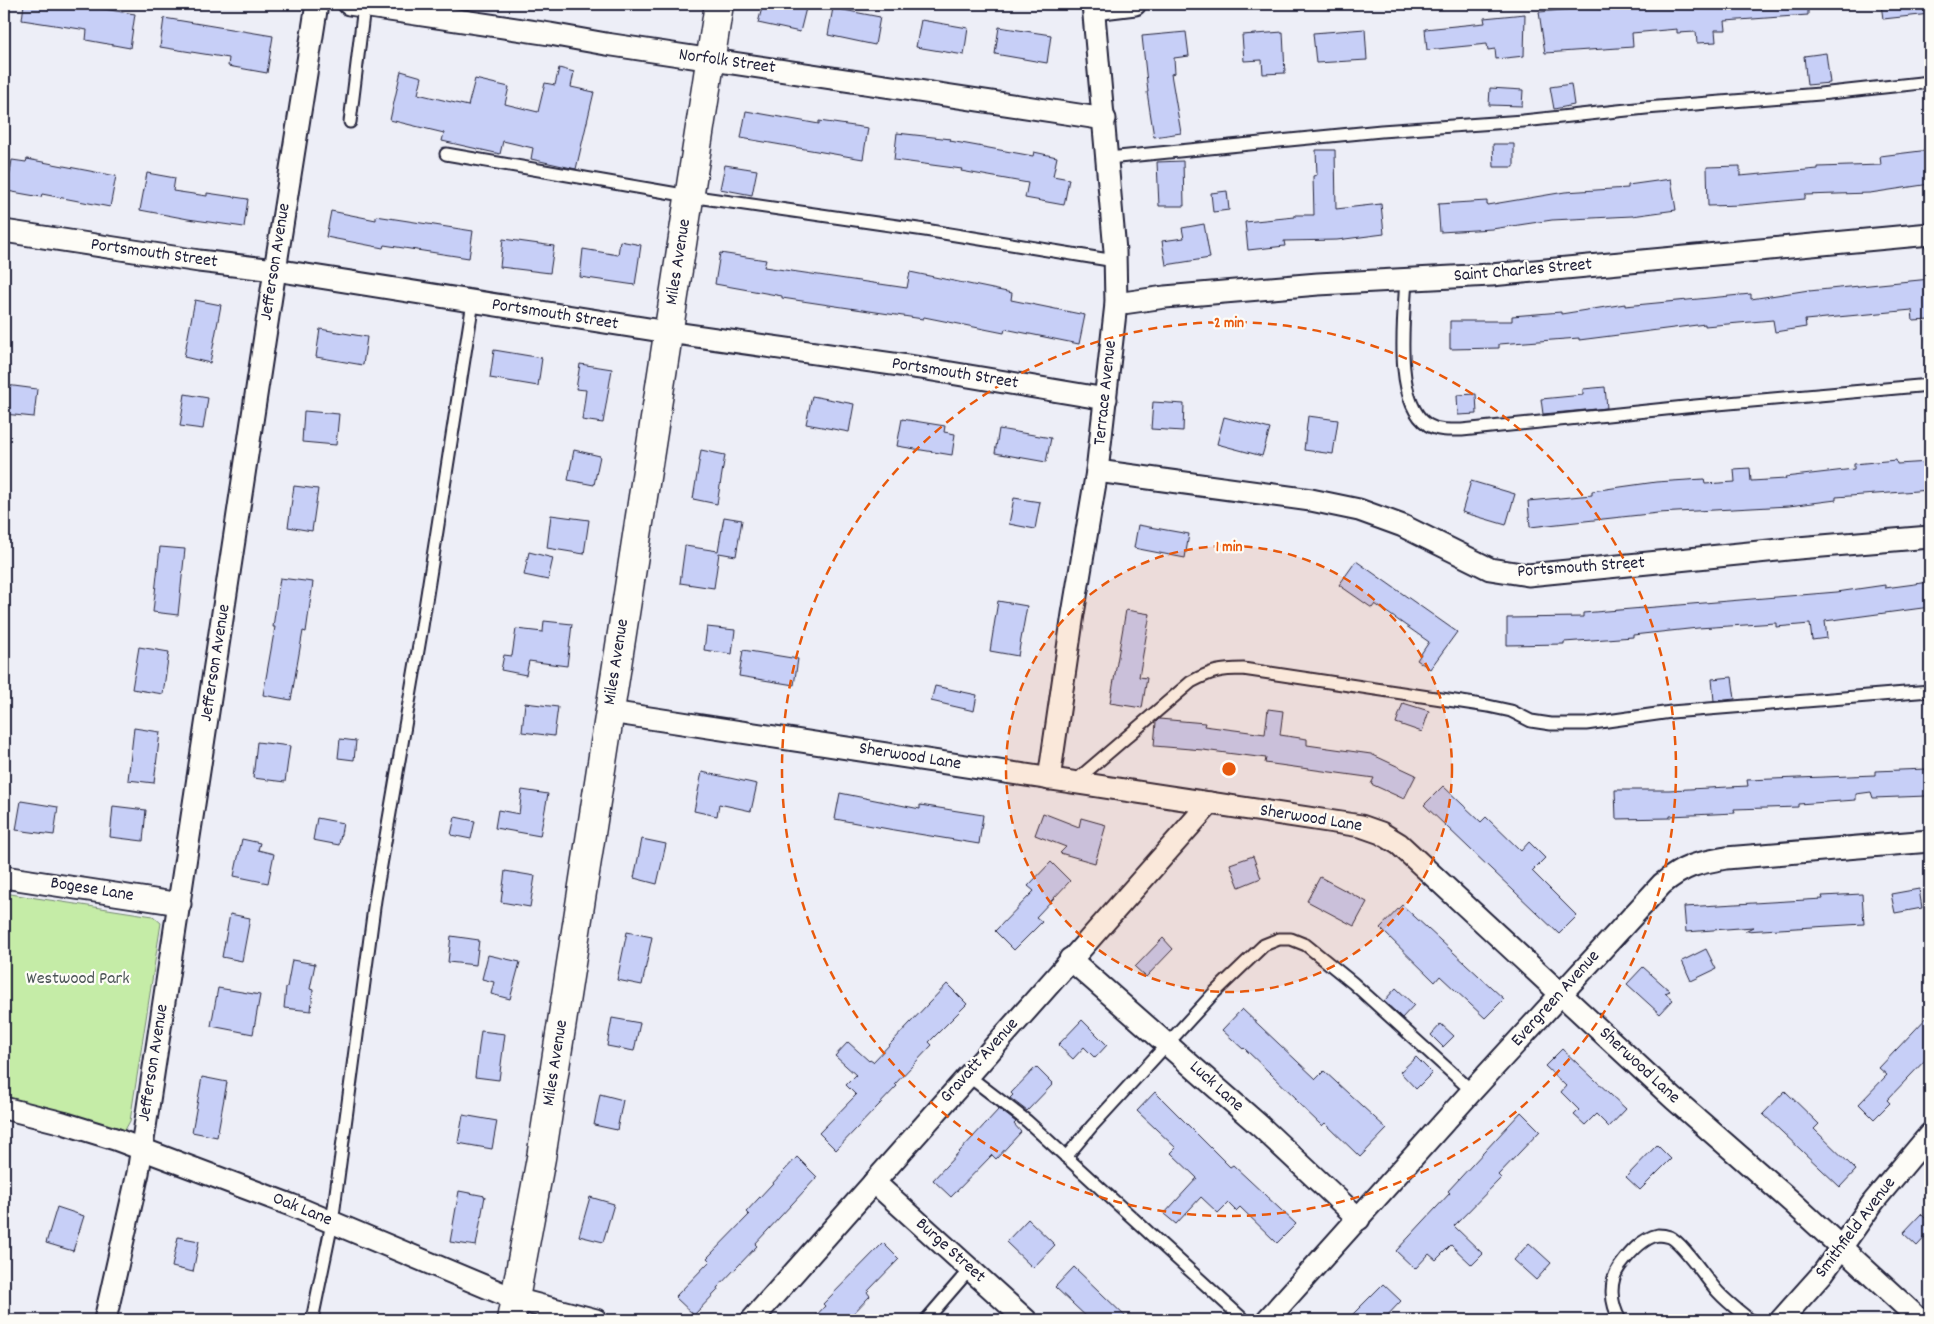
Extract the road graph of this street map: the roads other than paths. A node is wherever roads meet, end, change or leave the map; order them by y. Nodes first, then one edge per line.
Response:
1 (317, 4) edge
2 (719, 4) edge
3 (1136, 4) edge
4 (356, 5) edge
5 (1094, 6) edge
6 (710, 59) junction
7 (1930, 82) edge
8 (1105, 119) junction
9 (350, 122) dead end
10 (446, 154) dead end
11 (1108, 158) junction
12 (689, 196) junction
13 (4, 231) edge
14 (1930, 234) edge
15 (1115, 261) junction
16 (275, 270) junction
17 (1406, 280) junction
18 (473, 302) junction
19 (1116, 304) junction
20 (668, 332) junction
21 (1930, 385) edge
22 (1106, 399) junction
23 (1097, 471) junction
24 (1930, 537) edge
25 (1930, 690) edge
26 (610, 712) junction
27 (1049, 779) junction
28 (1073, 783) junction
29 (1210, 803) junction
30 (1930, 841) edge
31 (4, 876) edge
32 (180, 904) junction
33 (1070, 959) junction
34 (1561, 994) junction
35 (1167, 1044) junction
36 (967, 1075) junction
37 (1472, 1091) junction
38 (4, 1108) edge
39 (1930, 1134) edge
40 (141, 1148) junction
41 (1066, 1157) junction
42 (874, 1182) junction
43 (1359, 1219) junction
44 (332, 1223) junction
45 (1840, 1247) junction
46 (970, 1269) junction
47 (513, 1310) edge
48 (105, 1320) edge
49 (312, 1320) edge
50 (596, 1320) edge
51 (752, 1320) edge
52 (926, 1320) edge
53 (1026, 1320) edge
54 (1244, 1320) edge
55 (1267, 1320) edge
56 (1620, 1320) edge
57 (1750, 1320) edge
58 (1781, 1320) edge
59 (1920, 1320) edge

1 - 16 street, Jefferson Avenue
2 - 6 street, Miles Avenue
3 - 5 street
4 - 6 street, Norfolk Street
4 - 9 lane
5 - 8 street, Terrace Avenue
6 - 8 street, Norfolk Street
6 - 12 street, Miles Avenue
7 - 11 lane
8 - 11 street, Terrace Avenue
10 - 12 lane
11 - 15 street, Terrace Avenue
12 - 15 lane
12 - 20 street, Miles Avenue
13 - 16 street, Portsmouth Street
14 - 17 street, Saint Charles Street
15 - 19 street, Terrace Avenue
16 - 18 street, Portsmouth Street
16 - 32 street, Jefferson Avenue
17 - 19 street, Saint Charles Street
17 - 21 lane
18 - 20 street, Portsmouth Street
18 - 44 lane
19 - 22 street, Terrace Avenue
20 - 22 street, Portsmouth Street
20 - 26 street, Miles Avenue
22 - 23 street, Terrace Avenue
23 - 24 street, Portsmouth Street
23 - 27 street, Terrace Avenue
25 - 28 lane
26 - 27 street, Sherwood Lane
26 - 47 street, Miles Avenue
27 - 28 street, Sherwood Lane
28 - 29 street, Sherwood Lane
29 - 33 street, Gravatt Avenue
29 - 34 street, Sherwood Lane
30 - 34 street, Evergreen Avenue
31 - 32 street, Bogese Lane
32 - 40 street, Jefferson Avenue
33 - 35 street, Luck Lane
33 - 36 street, Gravatt Avenue
34 - 37 street, Evergreen Avenue
34 - 45 street, Sherwood Lane
35 - 37 lane
35 - 41 lane
35 - 43 street, Luck Lane
36 - 41 lane
36 - 42 street, Gravatt Avenue
37 - 43 street, Evergreen Avenue
38 - 40 street, Oak Lane
39 - 45 street, Smithfield Avenue
40 - 44 street, Oak Lane
40 - 48 street, Jefferson Avenue
41 - 54 lane
42 - 46 street, Burge Street
42 - 51 street, Gravatt Avenue
43 - 55 street, Evergreen Avenue
44 - 47 street, Oak Lane
44 - 49 lane
45 - 58 street, Smithfield Avenue
45 - 59 street, Sherwood Lane
46 - 52 lane
46 - 53 street, Burge Street
47 - 50 street, Oak Lane
56 - 57 lane

